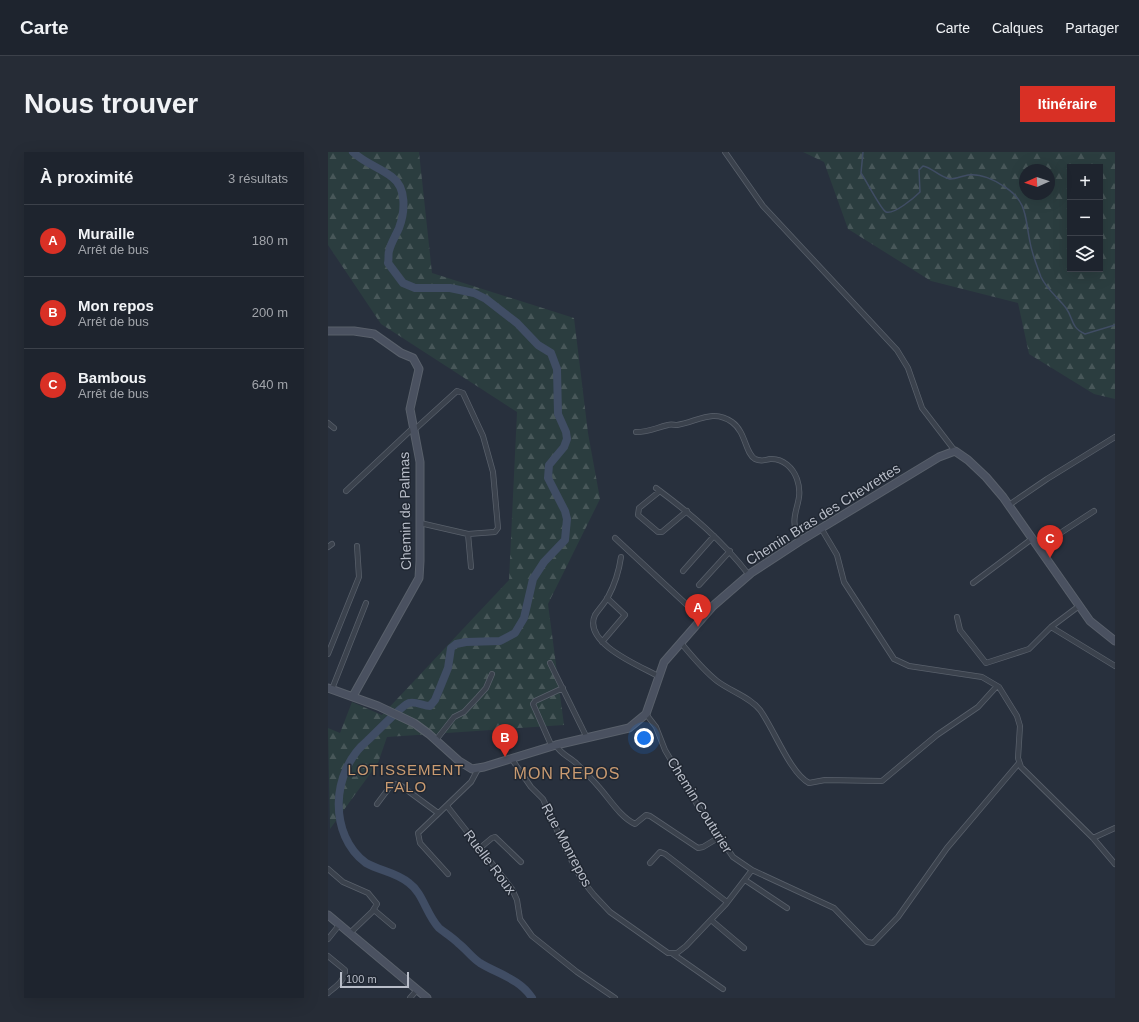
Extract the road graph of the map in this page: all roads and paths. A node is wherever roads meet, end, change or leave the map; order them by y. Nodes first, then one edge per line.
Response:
1 (725, 152) edge
2 (328, 331) edge
3 (328, 423) edge
4 (334, 428) dead end
5 (413, 429) junction
6 (636, 432) dead end
7 (1115, 437) edge
8 (955, 452) junction
9 (346, 491) dead end
10 (1009, 505) junction
11 (1094, 511) dead end
12 (687, 512) junction
13 (420, 523) junction
14 (821, 528) junction
15 (468, 534) junction
16 (714, 536) junction
17 (615, 538) dead end
18 (1033, 538) junction
19 (800, 541) junction
20 (357, 546) dead end
21 (1039, 547) junction
22 (730, 550) junction
23 (621, 557) dead end
24 (471, 567) dead end
25 (683, 570) dead end
26 (749, 575) junction
27 (973, 583) dead end
28 (699, 585) dead end
29 (608, 598) junction
30 (366, 604) dead end
31 (1079, 606) junction
32 (957, 617) dead end
33 (701, 618) junction
34 (1051, 627) junction
35 (1115, 641) edge
36 (602, 642) junction
37 (681, 643) junction
38 (328, 654) edge
39 (550, 663) dead end
40 (1115, 666) edge
41 (492, 674) dead end
42 (658, 676) junction
43 (997, 686) junction
44 (330, 688) edge
45 (563, 688) junction
46 (353, 696) junction
47 (646, 714) junction
48 (588, 738) junction
49 (436, 740) junction
50 (554, 746) junction
51 (511, 758) junction
52 (1019, 763) junction
53 (478, 769) junction
54 (377, 804) dead end
55 (447, 806) junction
56 (438, 813) junction
57 (1115, 828) edge
58 (718, 838) junction
59 (1093, 838) junction
60 (480, 848) junction
61 (521, 862) dead end
62 (650, 863) dead end
63 (1115, 864) edge
64 (328, 869) edge
65 (752, 870) junction
66 (448, 874) dead end
67 (745, 880) junction
68 (727, 902) junction
69 (787, 908) dead end
70 (374, 910) junction
71 (328, 915) edge
72 (711, 920) junction
73 (340, 924) junction
74 (394, 926) dead end
75 (350, 933) junction
76 (328, 939) edge
77 (744, 948) dead end
78 (673, 954) junction
79 (328, 956) edge
80 (417, 990) junction
81 (723, 990) dead end
82 (328, 992) edge
83 (410, 998) edge
84 (427, 998) edge
85 (615, 998) edge

1 - 8 street
2 - 5 main road, Chemin de Palmas
3 - 4 street
5 - 9 street
5 - 13 main road, Chemin de Palmas
5 - 15 street
6 - 19 street
7 - 10 street
8 - 10 main road
8 - 14 main road, Chemin Bras des Chevrettes
10 - 18 main road
11 - 21 street
12 - 12 street
12 - 16 street
13 - 15 street
13 - 46 main road, Chemin de Palmas
14 - 19 main road, Chemin Bras des Chevrettes
14 - 43 street
15 - 24 street
16 - 22 street
16 - 25 street
17 - 33 street
18 - 21 main road
18 - 27 street
19 - 26 main road, Chemin Bras des Chevrettes
20 - 38 street
21 - 31 main road
22 - 26 street
22 - 28 street
23 - 29 street
26 - 33 main road, Chemin Bras des Chevrettes
29 - 36 street
29 - 36 street
30 - 44 street
31 - 34 street
31 - 35 main road
32 - 34 street
33 - 37 main road, Chemin Bras des Chevrettes
34 - 40 street
36 - 42 street
37 - 42 main road, Chemin Bras des Chevrettes
37 - 43 street
39 - 45 street
41 - 49 street
42 - 47 main road, Chemin Bras des Chevrettes
43 - 52 street
44 - 46 main road
45 - 48 street
45 - 50 street
46 - 49 main road
47 - 48 main road
47 - 58 street, Chemin Couturier
48 - 50 main road
49 - 53 main road
50 - 51 main road
50 - 58 street
51 - 53 main road
51 - 78 street, Rue Monrepos
52 - 59 street
52 - 65 street, Chemin Couturier
53 - 55 street
54 - 56 street
55 - 56 street
55 - 60 street, Ruelle Roux
56 - 66 street
57 - 59 street
58 - 65 street, Chemin Couturier
59 - 63 street
60 - 61 street
60 - 85 street, Ruelle Roux
62 - 68 street
64 - 70 street
65 - 67 street
67 - 68 street
67 - 69 street
68 - 72 street
70 - 74 street
70 - 75 street
71 - 73 main road
72 - 77 street
72 - 78 street
73 - 75 main road
73 - 76 street
75 - 80 main road
78 - 81 street, Rue Monrepos
79 - 82 street
80 - 83 street
80 - 84 main road

